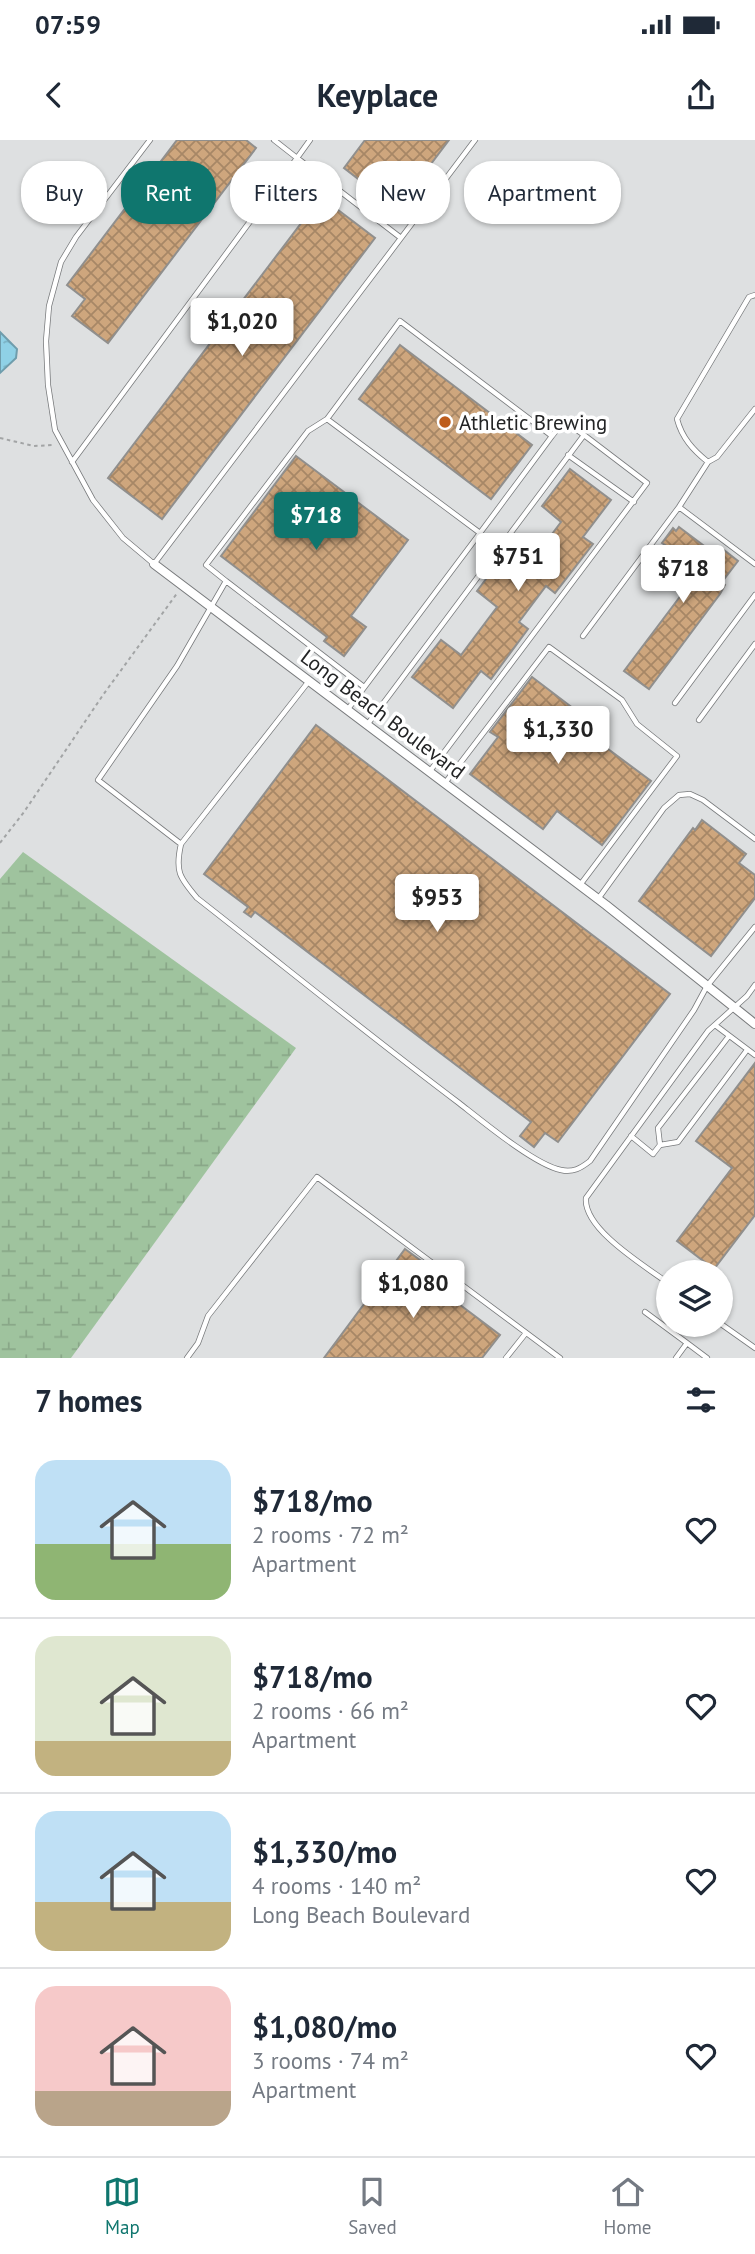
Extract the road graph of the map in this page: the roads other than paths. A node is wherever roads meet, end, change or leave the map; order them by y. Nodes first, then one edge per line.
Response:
1 (150, 140) edge
2 (274, 140) edge
3 (310, 140) edge
4 (475, 140) edge
5 (297, 158) junction
6 (401, 238) junction
7 (755, 295) edge
8 (755, 409) edge
9 (327, 419) junction
10 (584, 435) junction
11 (552, 436) junction
12 (568, 455) junction
13 (72, 462) junction
14 (708, 462) junction
15 (634, 502) junction
16 (679, 507) junction
17 (480, 533) junction
18 (154, 564) junction
19 (755, 564) edge
20 (226, 581) junction
21 (755, 595) edge
22 (211, 607) junction
23 (583, 636) dead end
24 (755, 644) edge
25 (309, 681) junction
26 (364, 687) junction
27 (675, 703) dead end
28 (347, 709) junction
29 (699, 720) dead end
30 (367, 725) junction
31 (430, 772) junction
32 (445, 783) junction
33 (755, 839) edge
34 (181, 844) junction
35 (580, 885) junction
36 (598, 899) junction
37 (755, 927) edge
38 (755, 985) edge
39 (707, 986) junction
40 (734, 1006) junction
41 (755, 1024) edge
42 (715, 1025) junction
43 (729, 1036) junction
44 (747, 1049) junction
45 (755, 1055) edge
46 (631, 1136) junction
47 (660, 1145) junction
48 (656, 1274) edge
49 (645, 1312) dead end
50 (733, 1332) edge
51 (526, 1333) junction
52 (687, 1343) junction
53 (755, 1348) edge
54 (187, 1358) edge
55 (506, 1358) edge
56 (560, 1358) edge
57 (676, 1358) edge
58 (707, 1358) edge

1 - 13 lane
2 - 5 lane
3 - 5 lane
4 - 6 lane
5 - 6 lane
5 - 13 lane
6 - 18 lane
7 - 14 lane
8 - 14 lane
9 - 11 lane
9 - 17 lane
9 - 20 lane
10 - 11 lane
10 - 12 lane
10 - 15 lane
11 - 17 lane
12 - 15 lane
12 - 30 lane
13 - 18 lane
14 - 16 lane
15 - 31 lane
16 - 19 lane
16 - 23 lane
17 - 26 lane
18 - 22 street, Long Beach Boulevard
20 - 22 lane
20 - 26 lane
21 - 27 lane
22 - 25 street, Long Beach Boulevard
22 - 34 lane
24 - 29 lane
25 - 28 street, Long Beach Boulevard
25 - 34 lane
26 - 28 lane
28 - 30 street, Long Beach Boulevard
30 - 31 street, Long Beach Boulevard
31 - 32 street, Long Beach Boulevard
32 - 35 street, Long Beach Boulevard
32 - 35 lane
33 - 36 lane
34 - 39 lane
35 - 36 street, Long Beach Boulevard
36 - 39 street, Long Beach Boulevard
37 - 39 lane
38 - 40 lane
39 - 40 street, Long Beach Boulevard
40 - 41 street, Long Beach Boulevard
40 - 42 lane
42 - 43 lane
42 - 46 lane
43 - 44 lane
43 - 47 lane
44 - 45 lane
44 - 47 lane
46 - 47 lane
46 - 48 lane
49 - 52 lane
50 - 53 lane
51 - 54 lane
51 - 55 lane
51 - 56 lane
52 - 57 lane
52 - 58 lane

